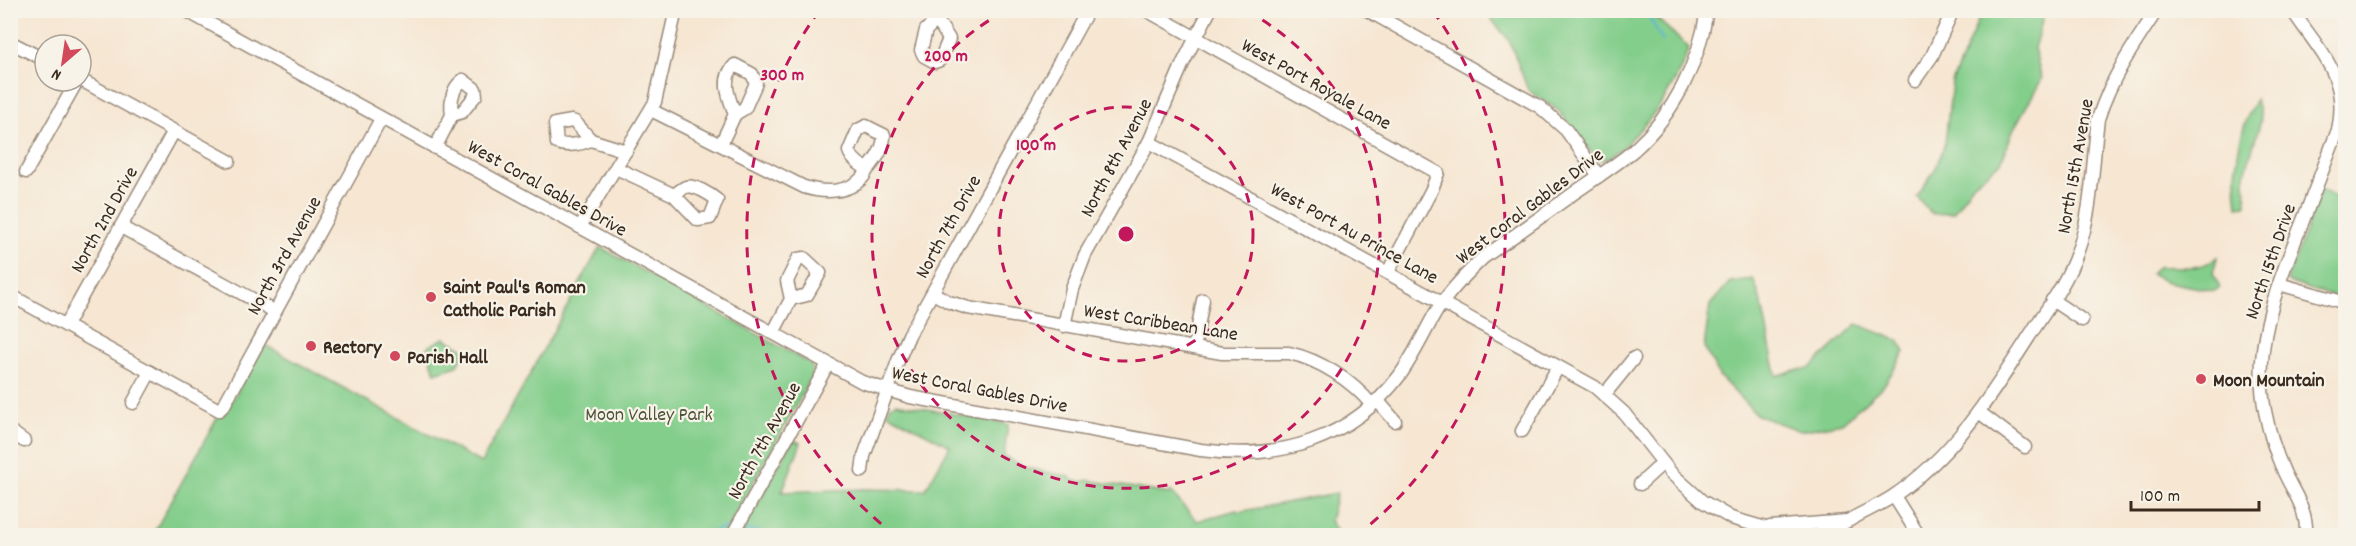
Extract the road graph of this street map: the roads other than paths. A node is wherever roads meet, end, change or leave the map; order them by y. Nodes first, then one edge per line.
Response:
1 (185, 10) edge
2 (676, 10) edge
3 (1088, 10) edge
4 (1146, 10) edge
5 (1210, 10) edge
6 (1367, 10) edge
7 (1707, 10) edge
8 (1953, 10) edge
9 (2157, 10) edge
10 (2292, 10) edge
11 (1196, 38) junction
12 (10, 42) edge
13 (33, 54) edge
14 (1916, 80) dead end
15 (93, 88) edge
16 (72, 93) edge
17 (651, 110) junction
18 (735, 114) dead end
19 (452, 115) dead end
20 (381, 119) junction
21 (174, 131) junction
22 (591, 140) dead end
23 (1149, 142) junction
24 (721, 144) junction
25 (435, 148) junction
26 (626, 151) junction
27 (229, 161) dead end
28 (616, 168) junction
29 (868, 168) dead end
30 (26, 172) dead end
31 (1599, 176) junction
32 (674, 195) dead end
33 (121, 227) junction
34 (580, 227) junction
35 (1388, 272) junction
36 (2279, 284) junction
37 (933, 293) junction
38 (10, 295) edge
39 (791, 299) dead end
40 (1203, 300) dead end
41 (2052, 300) junction
42 (1443, 303) junction
43 (2346, 303) edge
44 (274, 311) junction
45 (2082, 320) dead end
46 (66, 325) junction
47 (1064, 326) junction
48 (773, 333) junction
49 (1194, 348) junction
50 (1634, 358) dead end
51 (828, 364) junction
52 (1558, 367) junction
53 (150, 372) junction
54 (887, 391) junction
55 (1604, 395) junction
56 (1374, 402) junction
57 (133, 403) dead end
58 (1979, 412) junction
59 (1395, 421) dead end
60 (10, 431) edge
61 (1522, 431) dead end
62 (24, 441) dead end
63 (2025, 447) dead end
64 (1663, 464) junction
65 (862, 471) dead end
66 (1640, 484) dead end
67 (1894, 496) junction
68 (1847, 521) junction
69 (1759, 531) edge
70 (732, 536) edge
71 (1793, 536) edge
72 (1816, 536) edge
73 (1919, 536) edge
74 (2306, 536) edge

1 - 20 street, West Coral Gables Drive
2 - 17 street
3 - 37 street, North 7th Drive
4 - 11 street, West Port Royale Lane
5 - 11 street, North 8th Avenue
6 - 31 street
7 - 31 street, West Coral Gables Drive
8 - 14 street
9 - 41 street, North 15th Avenue
10 - 36 street, North 15th Drive
11 - 23 street, North 8th Avenue
11 - 35 street, West Port Royale Lane
12 - 13 street
15 - 21 street
16 - 30 street
17 - 24 street
17 - 26 street
18 - 24 street
19 - 25 street
20 - 25 street, West Coral Gables Drive
20 - 44 street, North 3rd Avenue
21 - 27 street
21 - 33 street, North 2nd Drive
22 - 26 street
23 - 35 street, West Port Au Prince Lane
23 - 47 street, North 8th Avenue
24 - 29 street
25 - 34 street, West Coral Gables Drive
26 - 28 street
28 - 32 street
28 - 34 street
31 - 42 street, West Coral Gables Drive
33 - 44 street
33 - 46 street, North 2nd Drive
34 - 48 street, West Coral Gables Drive
35 - 42 street, West Port Au Prince Lane
36 - 43 street
36 - 74 street, North 15th Drive
37 - 47 street, West Caribbean Lane
37 - 54 street, North 7th Drive
38 - 46 street
39 - 48 street
40 - 49 street
41 - 45 street
41 - 58 street, North 15th Avenue
42 - 52 street, West Port Au Prince Lane
42 - 56 street, West Coral Gables Drive
44 - 53 street, North 3rd Avenue
46 - 53 street
47 - 49 street, West Caribbean Lane
48 - 51 street, West Coral Gables Drive
49 - 56 street, West Caribbean Lane
50 - 55 street
51 - 54 street, West Coral Gables Drive
51 - 70 street, North 7th Avenue
52 - 55 street, West Port Au Prince Lane
52 - 61 street
53 - 57 street
54 - 56 street, West Coral Gables Drive
54 - 65 street, North 7th Drive
55 - 64 street, West Port Au Prince Lane
56 - 59 street, West Caribbean Lane
58 - 63 street
58 - 67 street, North 15th Avenue
60 - 62 street
64 - 66 street
64 - 69 street, West Port Au Prince Lane
67 - 68 street, West Port Au Prince Lane
67 - 73 street
68 - 69 street, West Port Au Prince Lane
68 - 72 street, West Port Au Prince Lane
69 - 71 street, West Port Au Prince Lane

